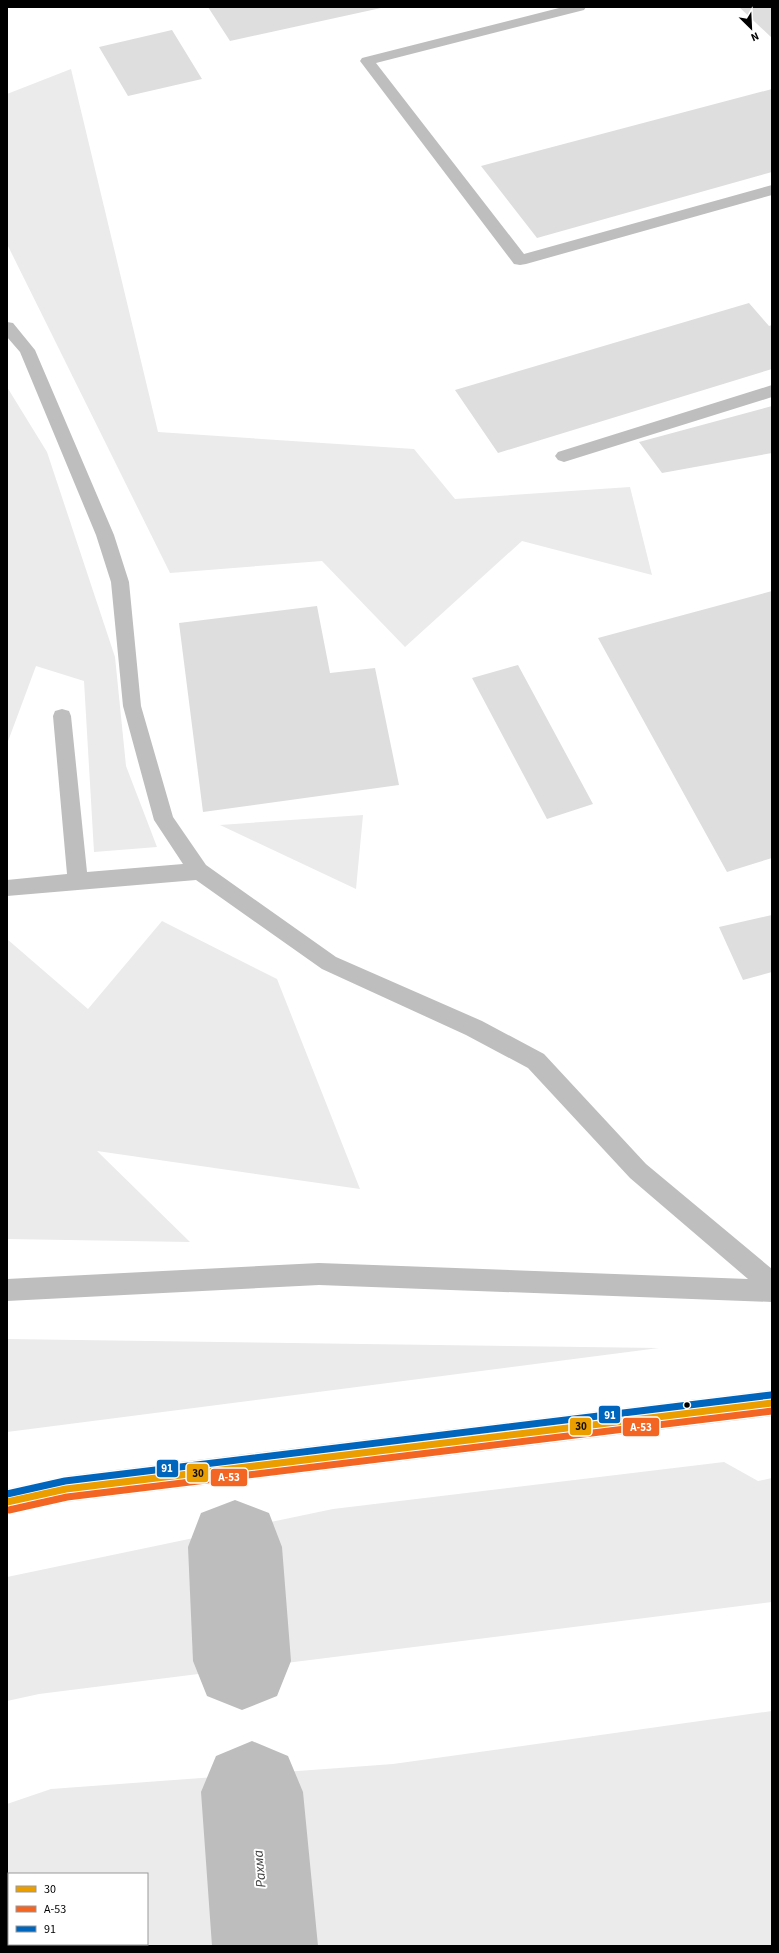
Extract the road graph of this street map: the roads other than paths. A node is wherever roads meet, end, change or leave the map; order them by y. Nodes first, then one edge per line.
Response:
1 (579, 7) edge
2 (772, 190) edge
3 (7, 327) edge
4 (772, 391) edge
5 (564, 456) dead end
6 (62, 716) dead end
7 (199, 871) junction
8 (78, 882) junction
9 (7, 888) edge
10 (772, 1284) edge
11 (7, 1290) edge
12 (772, 1291) edge
13 (772, 1403) edge
14 (7, 1502) edge

1 - 2 street
3 - 7 lane
4 - 5 street
6 - 8 lane
7 - 8 lane
7 - 10 lane
8 - 9 lane
11 - 12 lane
13 - 14 street

